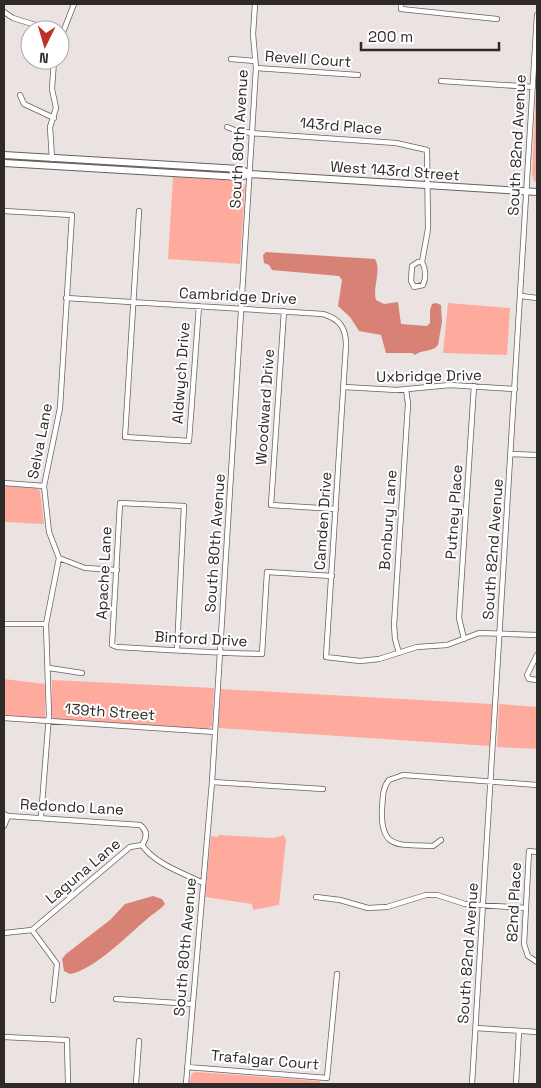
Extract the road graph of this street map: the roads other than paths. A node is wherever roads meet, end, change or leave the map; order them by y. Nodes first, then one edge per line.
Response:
1 (74, 4) edge
2 (255, 4) edge
3 (401, 6) edge
4 (4, 12) edge
5 (537, 15) edge
6 (497, 19) dead end
7 (20, 20) edge
8 (67, 20) edge
9 (231, 59) dead end
10 (255, 61) junction
11 (256, 68) junction
12 (53, 70) edge
13 (358, 75) dead end
14 (441, 81) dead end
15 (533, 87) junction
16 (20, 95) dead end
17 (54, 118) junction
18 (227, 127) dead end
19 (252, 133) junction
20 (4, 155) edge
21 (52, 158) junction
22 (4, 162) edge
23 (53, 166) junction
24 (250, 174) junction
25 (427, 186) junction
26 (527, 192) junction
27 (537, 192) edge
28 (4, 211) edge
29 (139, 211) dead end
30 (422, 262) junction
31 (521, 296) junction
32 (66, 298) junction
33 (537, 298) edge
34 (133, 302) junction
35 (198, 306) junction
36 (242, 309) junction
37 (284, 311) junction
38 (474, 386) junction
39 (344, 387) junction
40 (406, 389) junction
41 (515, 389) junction
42 (511, 454) junction
43 (537, 455) edge
44 (4, 483) edge
45 (44, 486) junction
46 (336, 509) junction
47 (59, 558) junction
48 (117, 570) junction
49 (332, 576) junction
50 (4, 624) edge
51 (46, 624) junction
52 (500, 633) junction
53 (537, 635) edge
54 (464, 639) junction
55 (112, 645) joint
56 (177, 650) junction
57 (220, 653) junction
58 (399, 653) junction
59 (537, 654) edge
60 (531, 667) junction
61 (49, 668) junction
62 (537, 668) edge
63 (82, 674) dead end
64 (537, 680) edge
65 (4, 718) edge
66 (48, 720) junction
67 (215, 732) junction
68 (212, 782) junction
69 (491, 782) junction
70 (537, 785) edge
71 (322, 789) dead end
72 (6, 815) edge
73 (41, 817) junction
74 (4, 826) edge
75 (440, 840) dead end
76 (142, 845) junction
77 (537, 852) edge
78 (203, 883) junction
79 (316, 897) dead end
80 (483, 905) junction
81 (526, 908) junction
82 (32, 930) junction
83 (4, 933) edge
84 (537, 962) edge
85 (337, 974) dead end
86 (116, 999) dead end
87 (54, 1000) dead end
88 (193, 1004) junction
89 (476, 1028) junction
90 (519, 1031) junction
91 (537, 1032) edge
92 (4, 1037) edge
93 (139, 1040) dead end
94 (187, 1067) junction
95 (68, 1084) edge
96 (136, 1084) edge
97 (186, 1084) edge
98 (472, 1084) edge
99 (516, 1084) edge

1 - 8 street
2 - 10 street, South 80th Avenue
3 - 6 street
4 - 7 street
5 - 15 street, South 82nd Avenue
9 - 10 street
10 - 11 street, South 80th Avenue
11 - 13 street, Revell Court
11 - 19 street, South 80th Avenue
12 - 17 street
14 - 15 street
15 - 26 street, South 82nd Avenue
16 - 17 street
17 - 21 street
18 - 19 street, 143rd Place
19 - 24 street, South 80th Avenue
19 - 25 street, 143rd Place
20 - 21 main road, West 143rd Street
21 - 23 street
21 - 24 main road, West 143rd Street
22 - 23 main road, West 143rd Street
23 - 24 main road, West 143rd Street
24 - 25 main road, West 143rd Street
24 - 36 street, South 80th Avenue
25 - 26 main road, West 143rd Street
25 - 30 street
26 - 27 main road, West 143rd Street
26 - 31 street, South 82nd Avenue
28 - 32 street, Selva Lane
29 - 34 street
30 - 30 street
31 - 33 street
31 - 41 street, South 82nd Avenue
32 - 34 street, Cambridge Drive
32 - 45 street, Selva Lane
34 - 35 street, Cambridge Drive
34 - 35 street, Aldwych Drive
35 - 36 street, Cambridge Drive
36 - 37 street, Cambridge Drive
36 - 57 street, South 80th Avenue
37 - 39 street, Cambridge Drive
37 - 46 street, Woodward Drive
38 - 40 street, Uxbridge Drive
38 - 41 street, Uxbridge Drive
38 - 54 street, Putney Place
39 - 40 street, Uxbridge Drive
39 - 46 street, Camden Drive
40 - 58 street, Bonbury Lane
41 - 42 street, South 82nd Avenue
42 - 43 street
42 - 52 street, South 82nd Avenue
44 - 45 street
45 - 47 street, Selva Lane
46 - 49 street, Camden Drive
47 - 48 street
47 - 51 street
48 - 55 street, Apache Lane
48 - 56 street, Apache Lane
49 - 57 street, Binford Drive
49 - 58 street, Camden Drive
50 - 51 street
51 - 61 street
52 - 53 street
52 - 54 street
52 - 69 street, South 82nd Avenue
54 - 58 street
55 - 56 street, Binford Drive
56 - 57 street, Binford Drive
57 - 67 street, South 80th Avenue
59 - 60 street
60 - 62 street
60 - 64 street
61 - 63 street
61 - 66 street
65 - 66 street, 139th Street
66 - 67 street, 139th Street
66 - 73 street
67 - 68 street, South 80th Avenue
68 - 71 street
68 - 78 street, South 80th Avenue
69 - 70 street
69 - 75 street
69 - 80 street, South 82nd Avenue
72 - 73 street, Redondo Lane
72 - 74 street, Redondo Lane
73 - 76 street, Redondo Lane
76 - 78 street, Laguna Lane
76 - 82 street, Laguna Lane
77 - 81 street, 82nd Place
78 - 88 street, South 80th Avenue
79 - 80 street
80 - 81 street
80 - 89 street, South 82nd Avenue
81 - 84 street, 82nd Place
82 - 83 street
82 - 87 street
85 - 94 street, Trafalgar Court
86 - 88 street
88 - 94 street, South 80th Avenue
89 - 90 street
89 - 98 street, South 82nd Avenue
90 - 91 street
90 - 99 street
92 - 95 street
93 - 96 street
94 - 97 street, South 80th Avenue

